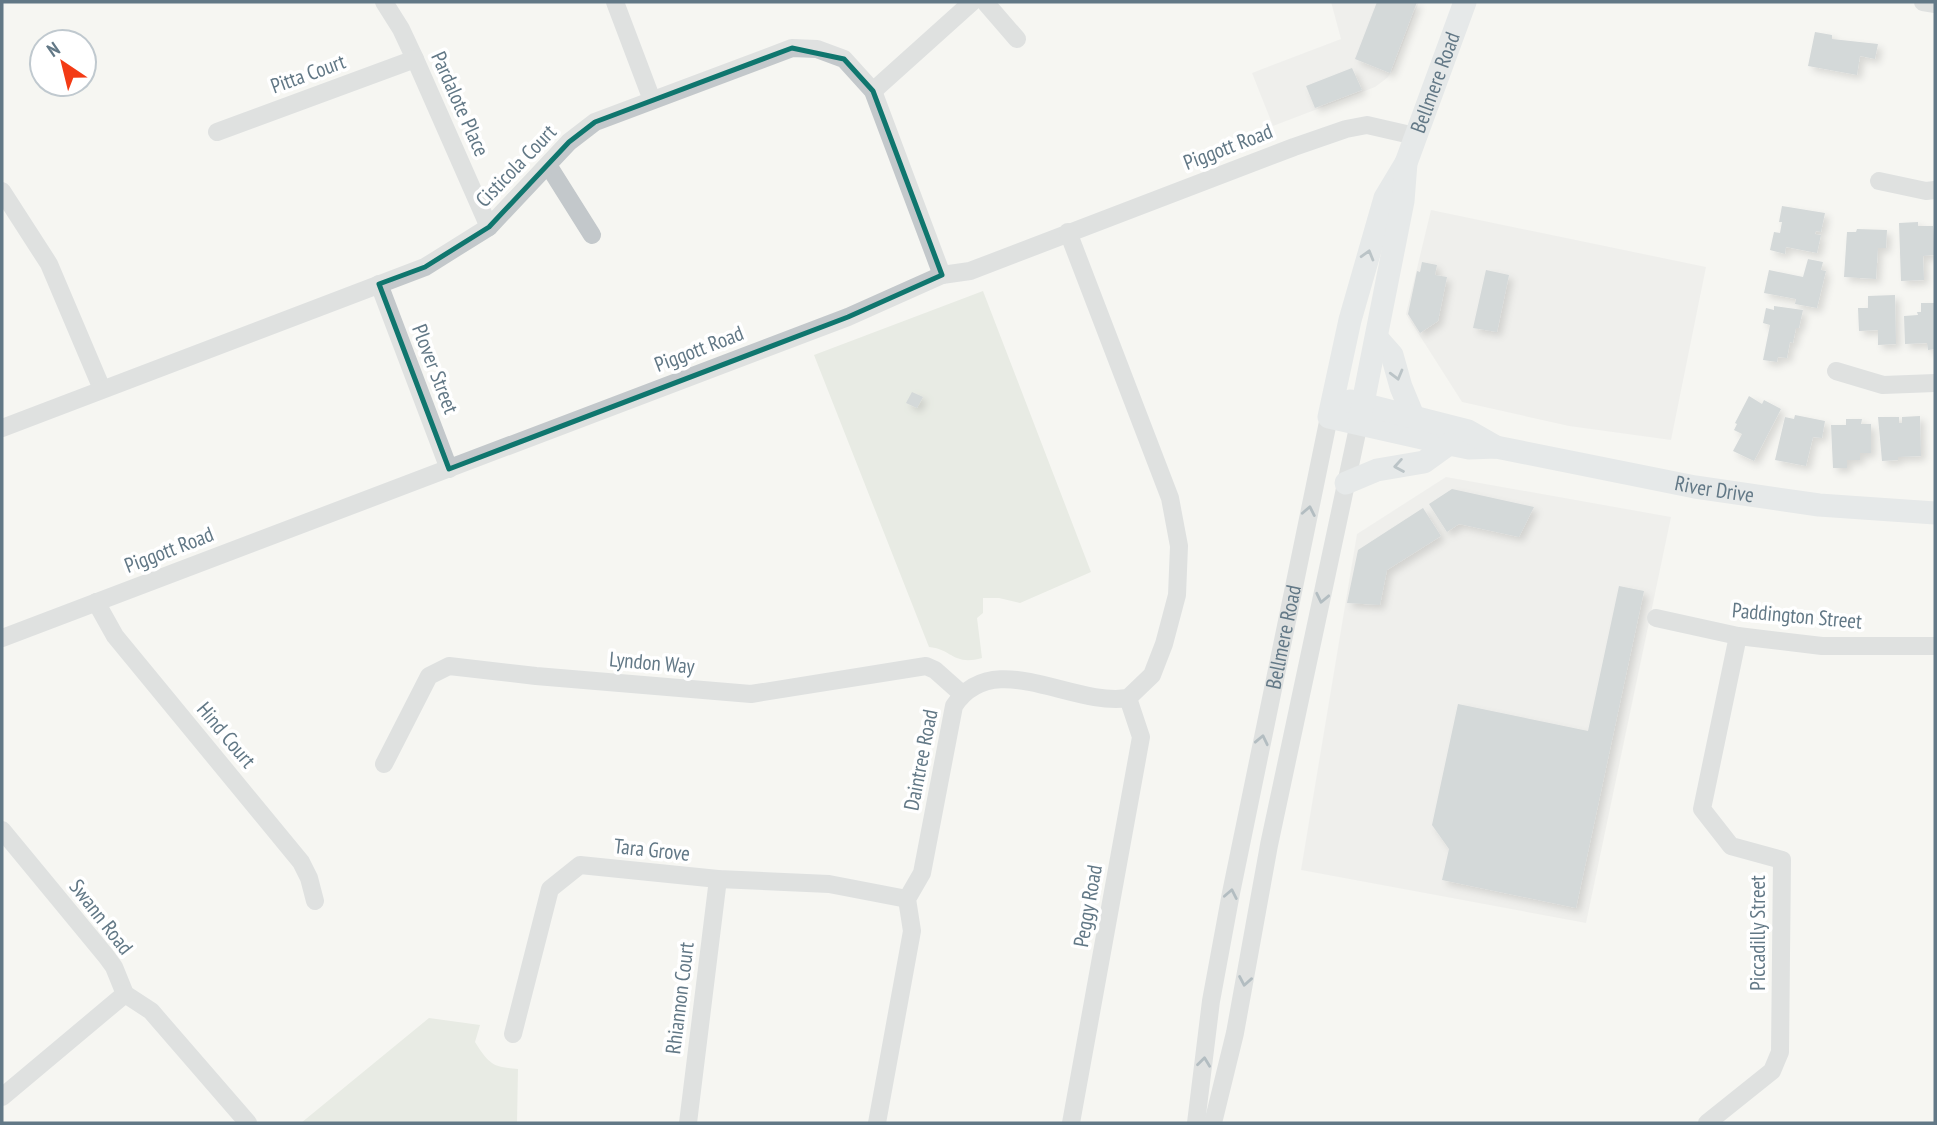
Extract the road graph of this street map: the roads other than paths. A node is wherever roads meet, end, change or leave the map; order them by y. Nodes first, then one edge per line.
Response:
1 (384, 2) edge
2 (615, 2) edge
3 (972, 2) edge
4 (985, 2) edge
5 (1465, 2) edge
6 (1923, 2) edge
7 (1935, 4) edge
8 (1017, 39) dead end
9 (415, 59) junction
10 (873, 91) junction
11 (652, 100) junction
12 (217, 132) dead end
13 (1415, 135) junction
14 (1406, 163) junction
15 (548, 165) junction
16 (1879, 181) dead end
17 (1935, 190) edge
18 (2, 191) edge
19 (489, 228) junction
20 (1068, 232) junction
21 (592, 235) dead end
22 (942, 275) junction
23 (379, 285) junction
24 (1377, 338) junction
25 (1836, 370) dead end
26 (1935, 383) edge
27 (102, 389) junction
28 (1331, 407) junction
29 (1361, 414) junction
30 (1413, 416) junction
31 (2, 428) edge
32 (1449, 444) junction
33 (1496, 447) junction
34 (449, 469) junction
35 (1346, 484) junction
36 (1935, 513) edge
37 (96, 602) junction
38 (1656, 618) dead end
39 (1738, 636) junction
40 (2, 638) edge
41 (1935, 646) edge
42 (962, 694) junction
43 (1128, 698) junction
44 (384, 764) dead end
45 (2, 830) edge
46 (718, 879) junction
47 (907, 899) junction
48 (315, 901) dead end
49 (125, 994) junction
50 (513, 1034) dead end
51 (2, 1097) edge
52 (248, 1123) edge
53 (688, 1123) edge
54 (877, 1123) edge
55 (1071, 1123) edge
56 (1196, 1123) edge
57 (1213, 1123) edge
58 (1707, 1123) edge

1 - 9 street, Pardalote Place
2 - 11 street
3 - 10 street
4 - 8 street
5 - 13 main road, Bellmere Road
6 - 7 street
9 - 12 street, Pitta Court
9 - 19 street, Pardalote Place
10 - 11 street, Cisticola Court
10 - 22 street, Cisticola Court
11 - 15 street, Cisticola Court
13 - 14 main road, Bellmere Road
13 - 20 street, Piggott Road
14 - 24 main road, Bellmere Road
28 -> 14 main road, Bellmere Road
15 - 19 street, Cisticola Court
15 - 21 street
16 - 17 street
18 - 27 street
19 - 23 street, Cisticola Court
20 - 22 street, Piggott Road
20 - 43 street
22 - 34 street, Piggott Road
23 - 27 street, Cisticola Court
23 - 34 street, Plover Street
24 - 29 main road, Bellmere Road
24 -> 30 main road
25 - 26 street
27 - 31 street, Cisticola Court
28 - 29 main road, River Drive
56 -> 28 street, Bellmere Road
29 - 30 main road, River Drive
29 - 32 main road, River Drive
29 - 35 street, Bellmere Road
30 - 33 main road, River Drive
32 - 33 main road, River Drive
32 -> 35 main road
33 - 36 main road, River Drive
34 - 37 street, Piggott Road
35 -> 57 street, Bellmere Road
37 - 40 street, Piggott Road
37 - 48 street, Hind Court
38 - 39 street, Paddington Street
39 - 41 street, Paddington Street
39 - 58 street, Piccadilly Street
42 - 43 street, Daintree Road
42 - 44 street, Lyndon Way
42 - 47 street, Daintree Road
43 - 55 street, Peggy Road
45 - 49 street, Swann Road
46 - 47 street, Tara Grove
46 - 50 street, Tara Grove
46 - 53 street, Rhiannon Court
47 - 54 street
49 - 51 street
49 - 52 street

